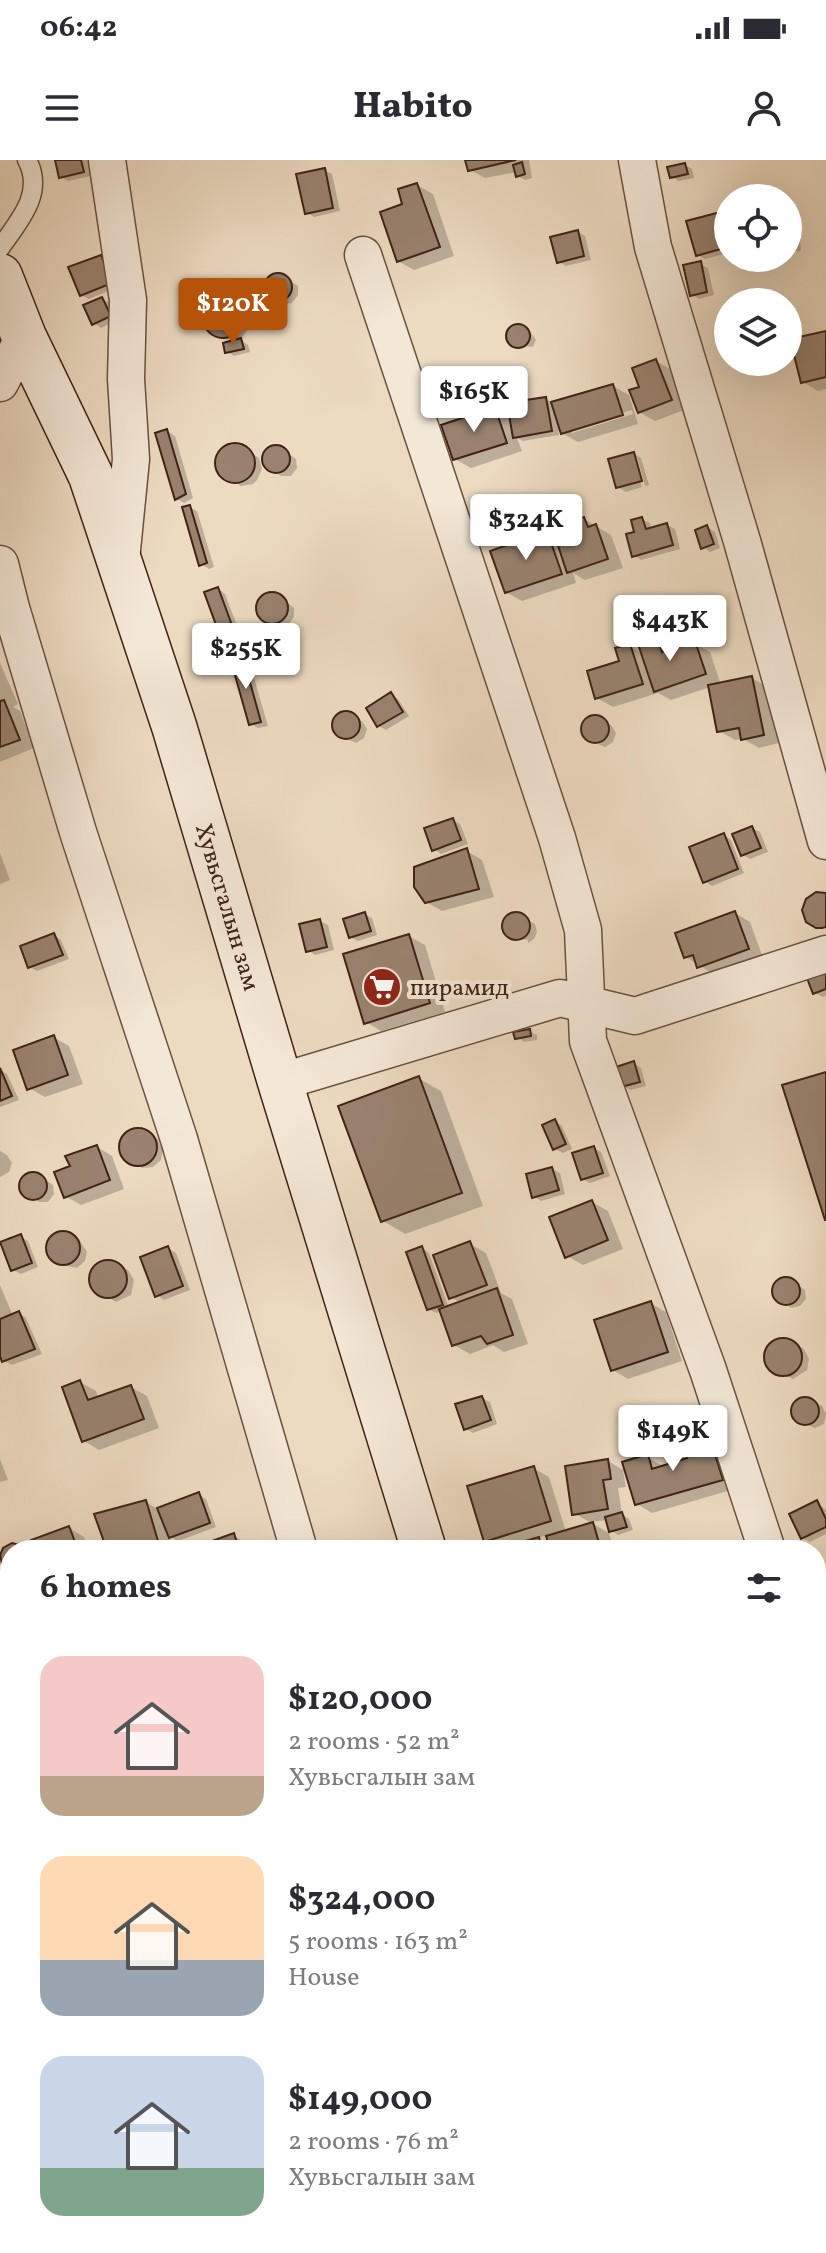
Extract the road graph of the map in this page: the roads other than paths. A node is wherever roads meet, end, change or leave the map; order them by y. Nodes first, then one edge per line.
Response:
1 (27, 160) edge
2 (107, 160) edge
3 (637, 160) edge
4 (0, 248) edge
5 (363, 255) dead end
6 (0, 276) edge
7 (24, 337) junction
8 (0, 383) edge
9 (0, 564) edge
10 (121, 565) junction
11 (6, 609) edge
12 (826, 841) edge
13 (826, 954) edge
14 (588, 1005) junction
15 (280, 1082) junction
16 (296, 1540) edge
17 (421, 1540) edge
18 (764, 1540) edge

1 - 4 lane
2 - 10 street
3 - 12 street
5 - 14 street
6 - 7 main road, Хувьсгалын зам
7 - 8 street
7 - 10 main road, Хувьсгалын зам
9 - 11 street
10 - 15 main road, Хувьсгалын зам
11 - 16 street
13 - 14 street
14 - 15 street
14 - 18 street
15 - 17 main road, Хувьсгалын зам

